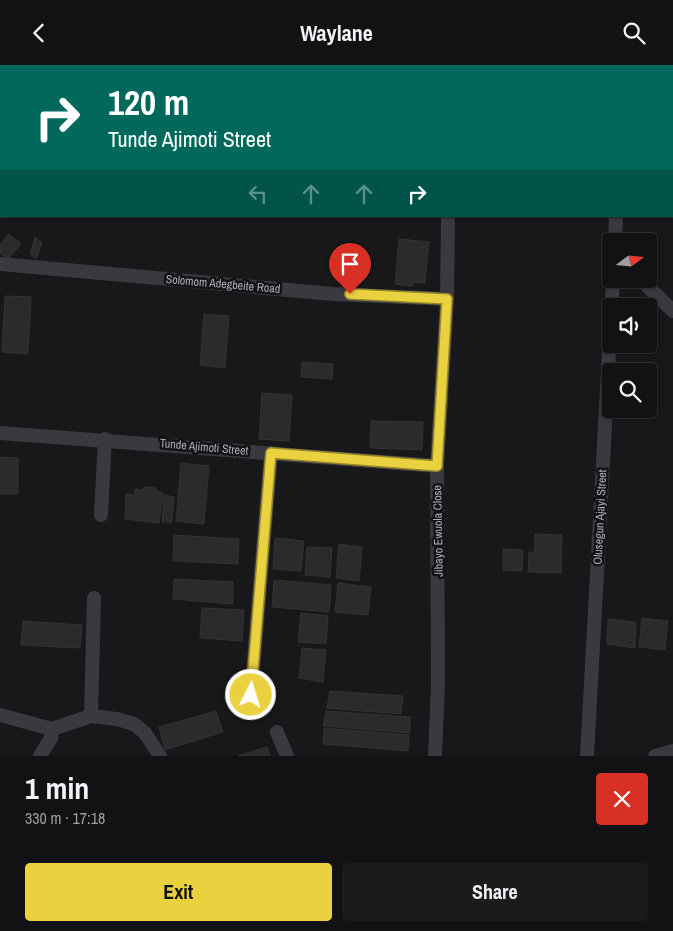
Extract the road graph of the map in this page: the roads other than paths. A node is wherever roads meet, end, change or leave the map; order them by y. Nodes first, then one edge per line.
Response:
1 (448, 217) edge
2 (616, 217) edge
3 (615, 233) edge
4 (0, 264) edge
5 (613, 288) edge
6 (649, 288) edge
7 (447, 299) junction
8 (673, 311) edge
9 (0, 433) edge
10 (105, 439) junction
11 (271, 453) junction
12 (437, 466) junction
13 (101, 515) dead end
14 (94, 598) dead end
15 (251, 695) dead end
16 (0, 715) edge
17 (91, 716) junction
18 (52, 729) junction
19 (278, 732) dead end
20 (673, 751) edge
21 (40, 756) edge
22 (160, 756) edge
23 (287, 756) edge
24 (435, 756) edge
25 (587, 756) edge
26 (655, 756) edge

1 - 7 street, Jibayo Ewuola Close
2 - 3 street
4 - 7 street, Solomom Adegbeite Road
5 - 25 street, Olusegun Ajayi Street
6 - 8 street
7 - 12 street, Jibayo Ewuola Close
9 - 10 street, Tunde Ajimoti Street
10 - 11 street, Tunde Ajimoti Street
10 - 13 street
11 - 12 street, Tunde Ajimoti Street
11 - 15 street
12 - 24 street, Jibayo Ewuola Close
14 - 17 street
16 - 18 street
17 - 18 street
17 - 22 street
18 - 21 street
19 - 23 street
20 - 26 street

